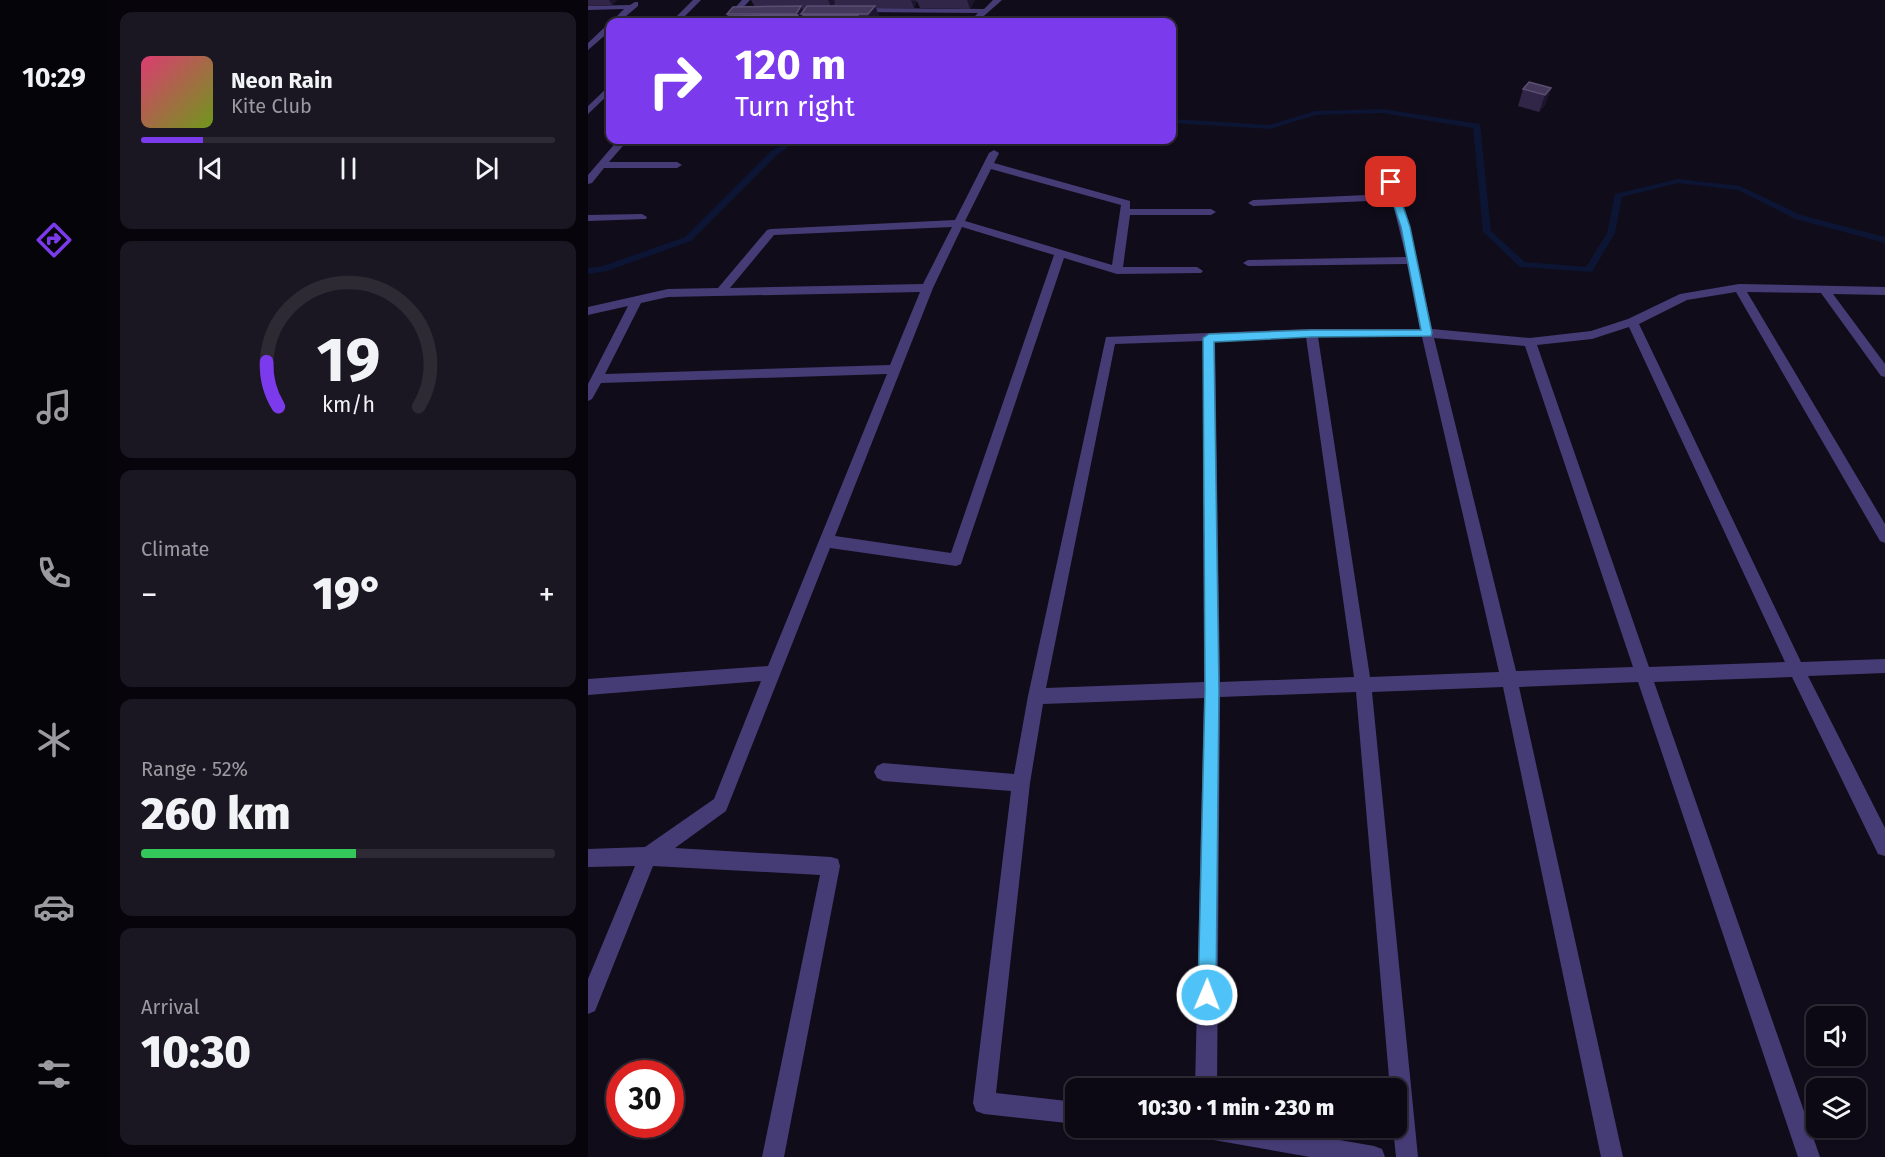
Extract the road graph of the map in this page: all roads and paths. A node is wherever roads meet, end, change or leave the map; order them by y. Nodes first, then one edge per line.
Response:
1 (639, 0) edge
2 (697, 0) edge
3 (746, 0) edge
4 (998, 0) edge
5 (632, 7) junction
6 (588, 9) edge
7 (737, 10) junction
8 (749, 10) edge
9 (851, 10) edge
10 (908, 10) junction
11 (986, 11) junction
12 (620, 18) edge
13 (679, 18) edge
14 (730, 18) edge
15 (899, 18) edge
16 (978, 18) edge
17 (606, 30) edge
18 (593, 39) edge
19 (588, 48) edge
20 (606, 92) edge
21 (588, 111) edge
22 (619, 144) edge
23 (601, 165) junction
24 (676, 165) dead end
25 (1386, 166) dead end
26 (588, 181) edge
27 (1396, 197) junction
28 (1253, 203) dead end
29 (1125, 212) junction
30 (1211, 212) dead end
31 (588, 218) edge
32 (642, 218) dead end
33 (960, 223) junction
34 (1060, 253) junction
35 (1413, 260) junction
36 (1248, 263) dead end
37 (1117, 270) junction
38 (1197, 271) dead end
39 (927, 288) junction
40 (1739, 288) junction
41 (1824, 290) junction
42 (1885, 291) edge
43 (721, 292) junction
44 (637, 300) junction
45 (588, 310) edge
46 (1632, 322) junction
47 (1311, 333) junction
48 (1427, 333) junction
49 (1209, 338) junction
50 (1530, 342) junction
51 (894, 369) junction
52 (1885, 373) edge
53 (597, 379) junction
54 (588, 396) edge
55 (1885, 537) edge
56 (826, 541) junction
57 (1885, 666) edge
58 (1796, 668) junction
59 (773, 673) junction
60 (1642, 674) junction
61 (1509, 678) junction
62 (1363, 683) junction
63 (588, 687) edge
64 (1212, 690) junction
65 (1036, 696) junction
66 (883, 772) dead end
67 (1021, 783) junction
68 (1885, 847) edge
69 (648, 856) junction
70 (588, 858) edge
71 (588, 1004) edge
72 (1206, 1078) edge
73 (1065, 1112) edge
74 (1265, 1138) edge
75 (773, 1157) edge
76 (1374, 1157) edge
77 (1407, 1157) edge
78 (1612, 1157) edge
79 (1809, 1157) edge

1 - 5 street
2 - 13 street
3 - 7 street
4 - 11 street
5 - 6 street
5 - 12 street
7 - 8 street
7 - 14 street
9 - 10 street
10 - 11 street
10 - 15 street
11 - 16 street
17 - 18 street
18 - 19 street
20 - 21 street
22 - 23 street
23 - 24 street
23 - 26 street
25 - 27 street
27 - 28 street
27 - 35 street
29 - 30 street
29 - 33 street
29 - 37 street
31 - 32 street
33 - 34 street
33 - 39 street
33 - 43 street
34 - 37 street
34 - 56 street
35 - 36 street
35 - 48 street
37 - 38 street
39 - 43 street
39 - 51 street
40 - 41 street
40 - 46 street
40 - 55 street
41 - 42 street
41 - 52 street
43 - 44 street
44 - 45 street
44 - 53 street
46 - 50 street
46 - 58 street
47 - 48 street
47 - 49 street
47 - 62 street
48 - 50 street
48 - 61 street
49 - 64 street
49 - 65 street
50 - 60 street
51 - 53 street
51 - 56 street
53 - 54 street
56 - 59 street
57 - 58 street
58 - 60 street
58 - 68 street
59 - 63 street
59 - 69 street
60 - 61 street
60 - 79 street
61 - 62 street
61 - 78 street
62 - 64 street
62 - 77 street
64 - 65 street
64 - 72 street
65 - 67 street
66 - 67 street
67 - 73 street
69 - 70 street
69 - 71 street
69 - 75 street
74 - 76 street

